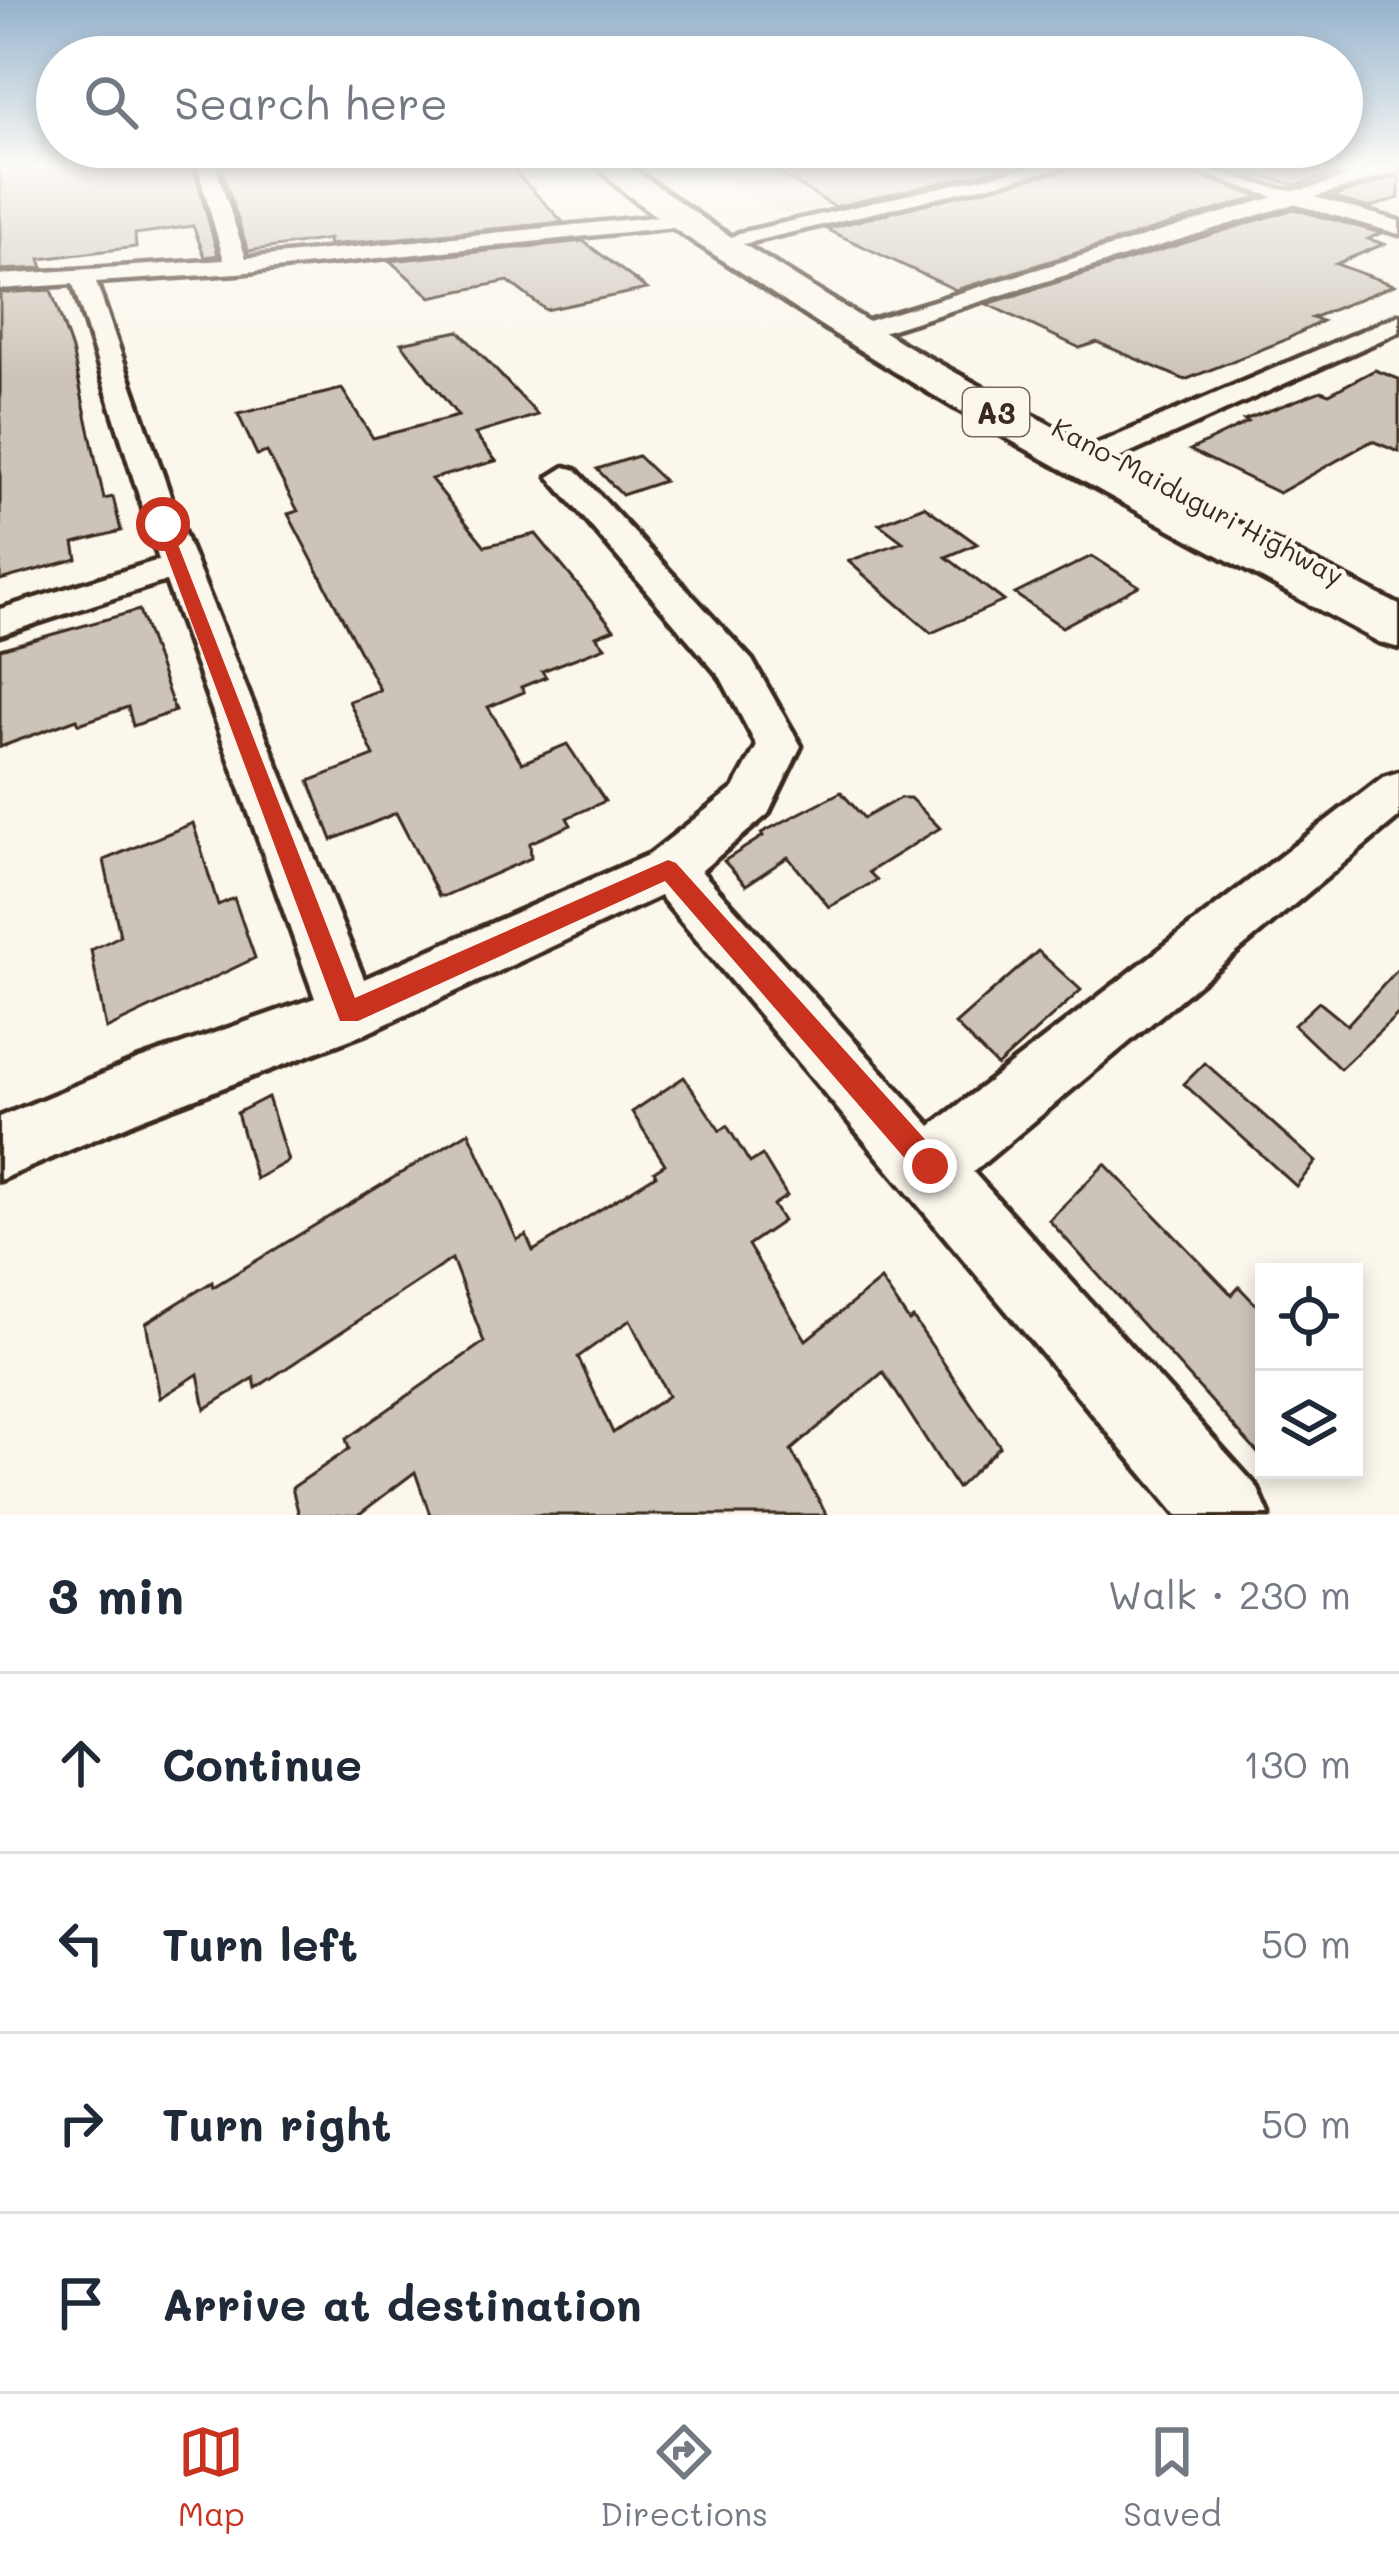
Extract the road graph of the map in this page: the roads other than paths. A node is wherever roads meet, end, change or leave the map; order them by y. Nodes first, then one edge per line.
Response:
1 (228, 236) edge
2 (530, 236) edge
3 (706, 236) edge
4 (734, 236) edge
5 (753, 236) edge
6 (1168, 236) edge
7 (739, 239) junction
8 (237, 266) junction
9 (82, 275) junction
10 (0, 282) edge
11 (1399, 323) edge
12 (877, 326) junction
13 (1104, 453) junction
14 (565, 477) dead end
15 (179, 565) junction
16 (1399, 605) edge
17 (0, 622) edge
18 (1399, 629) edge
19 (1399, 790) edge
20 (668, 869) junction
21 (349, 1013) junction
22 (0, 1149) edge
23 (930, 1166) junction
24 (1229, 1515) edge

1 - 8 street
2 - 8 street
3 - 18 highway, Kano-Maiduguri Highway / A3
4 - 7 highway, Kano-Maiduguri Highway / A3
5 - 7 street
6 - 12 street
7 - 12 highway, Kano-Maiduguri Highway / A3
8 - 9 street
9 - 10 street
9 - 15 street
11 - 13 street
12 - 13 highway, Kano-Maiduguri Highway / A3
13 - 16 highway, Kano-Maiduguri Highway / A3
14 - 20 street
15 - 17 street
15 - 21 street
19 - 23 street
20 - 21 street
20 - 23 street
21 - 22 street
23 - 24 street

